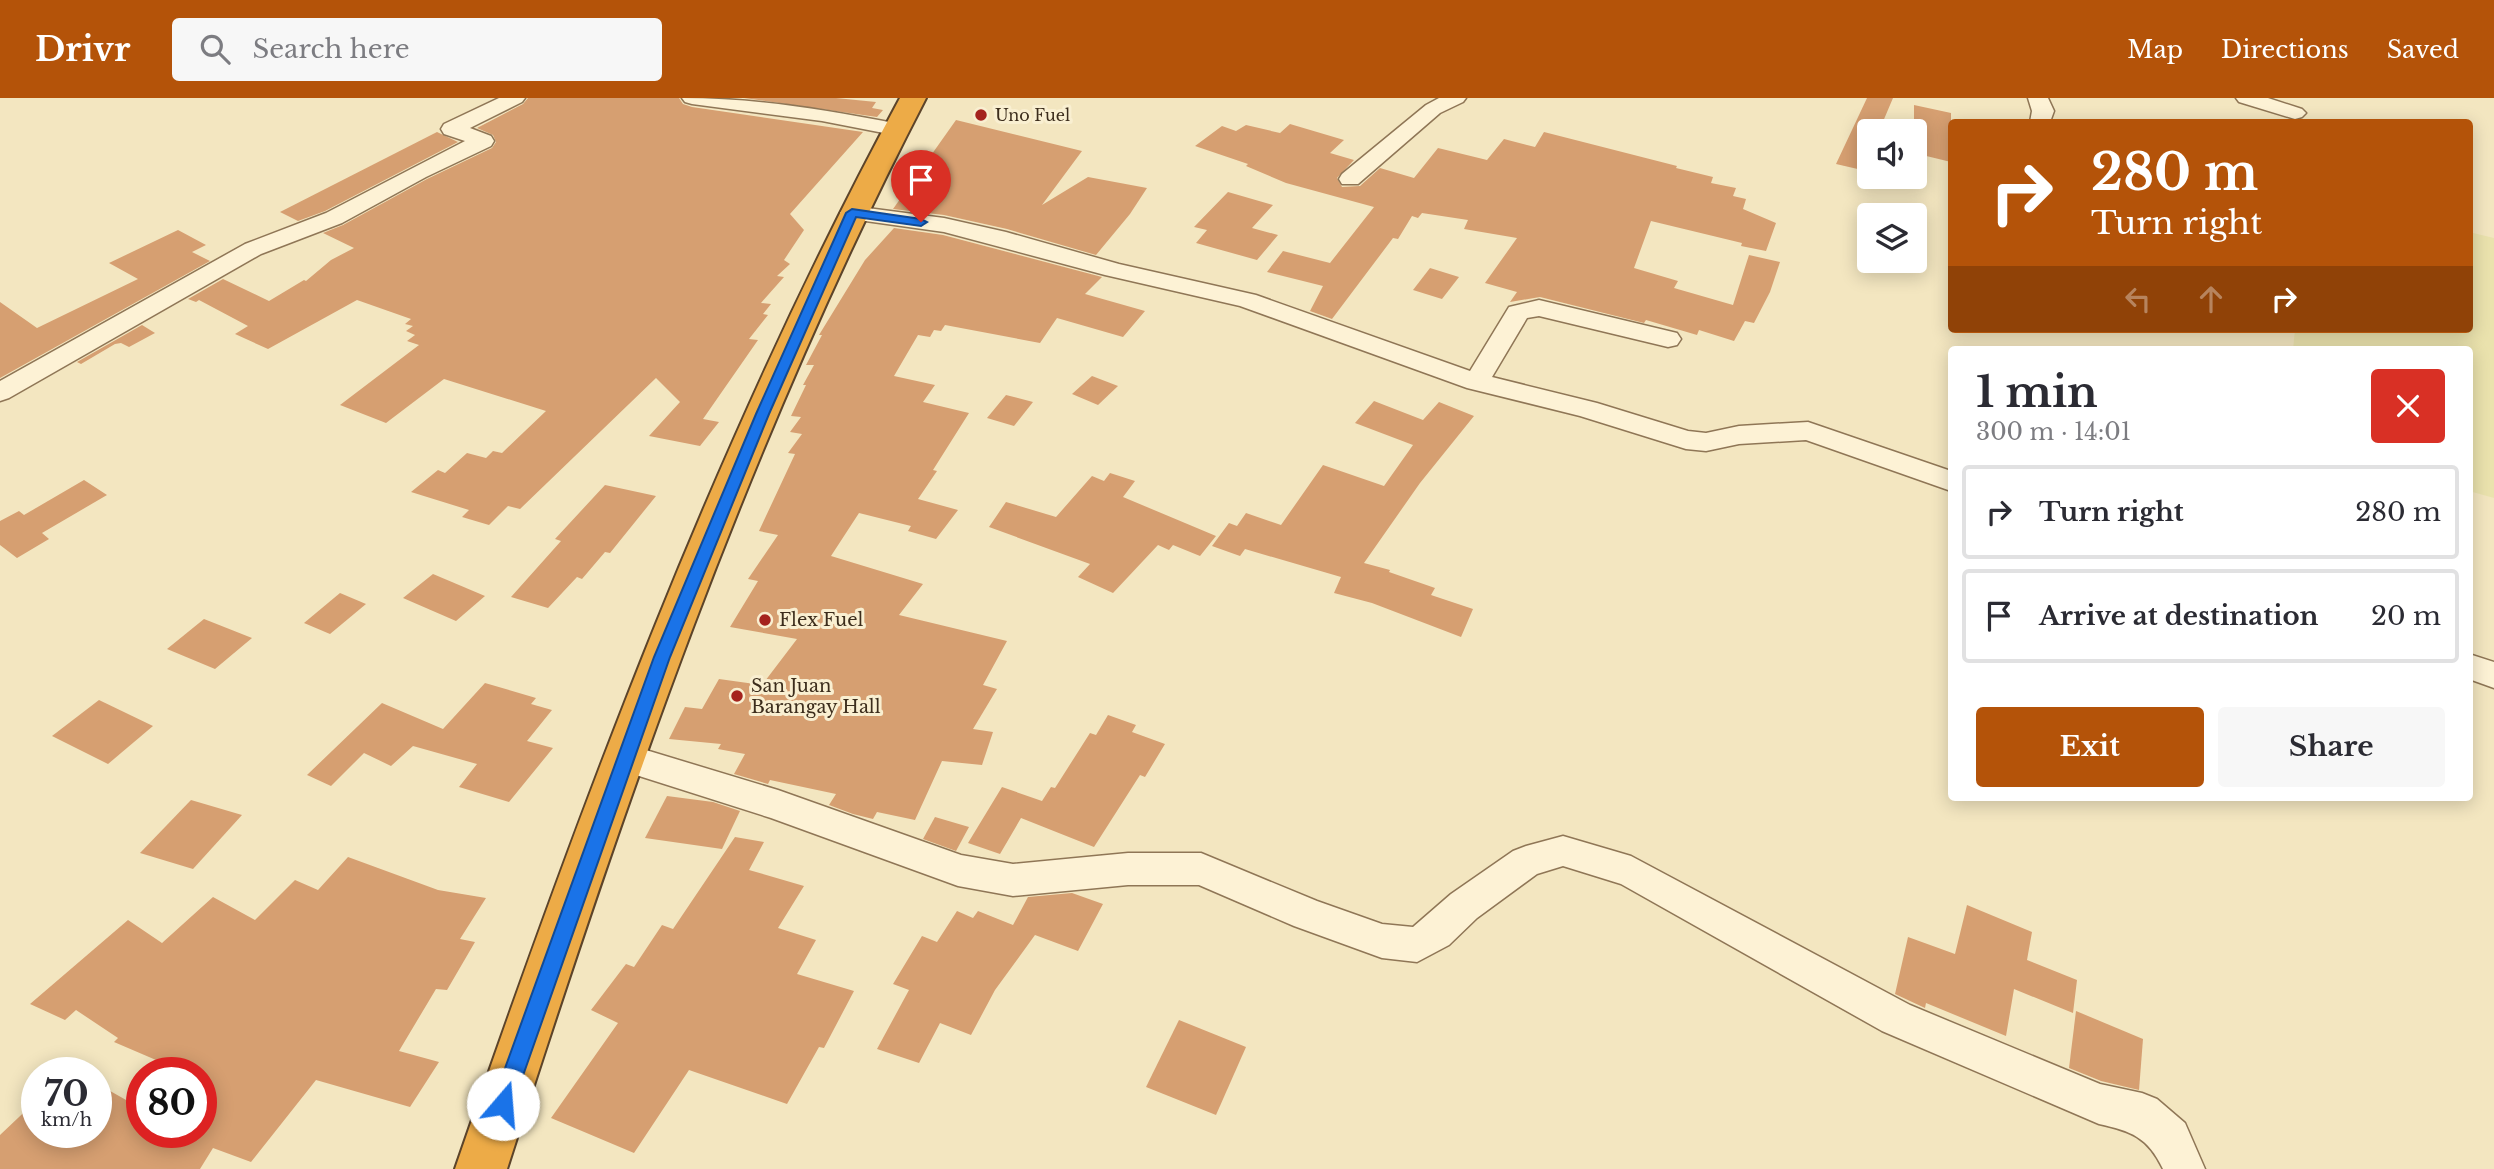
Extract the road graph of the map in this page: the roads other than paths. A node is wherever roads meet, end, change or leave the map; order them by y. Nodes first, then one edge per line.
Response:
1 (515, 98) edge
2 (692, 98) edge
3 (1456, 98) edge
4 (2038, 98) edge
5 (2246, 98) edge
6 (1427, 104) edge
7 (2295, 113) dead end
8 (904, 114) edge
9 (2041, 119) edge
10 (1350, 179) dead end
11 (852, 213) junction
12 (1668, 339) dead end
13 (1476, 382) junction
14 (0, 392) edge
15 (1948, 480) edge
16 (2473, 667) edge
17 (2494, 675) edge
18 (626, 758) junction
19 (481, 1169) edge
20 (2184, 1169) edge

1 - 14 street
2 - 8 street
3 - 6 street
4 - 9 street
5 - 7 street
6 - 10 street
8 - 11 highway
11 - 13 street
11 - 18 highway
12 - 13 street
13 - 15 street
16 - 17 street
18 - 19 highway
18 - 20 street

